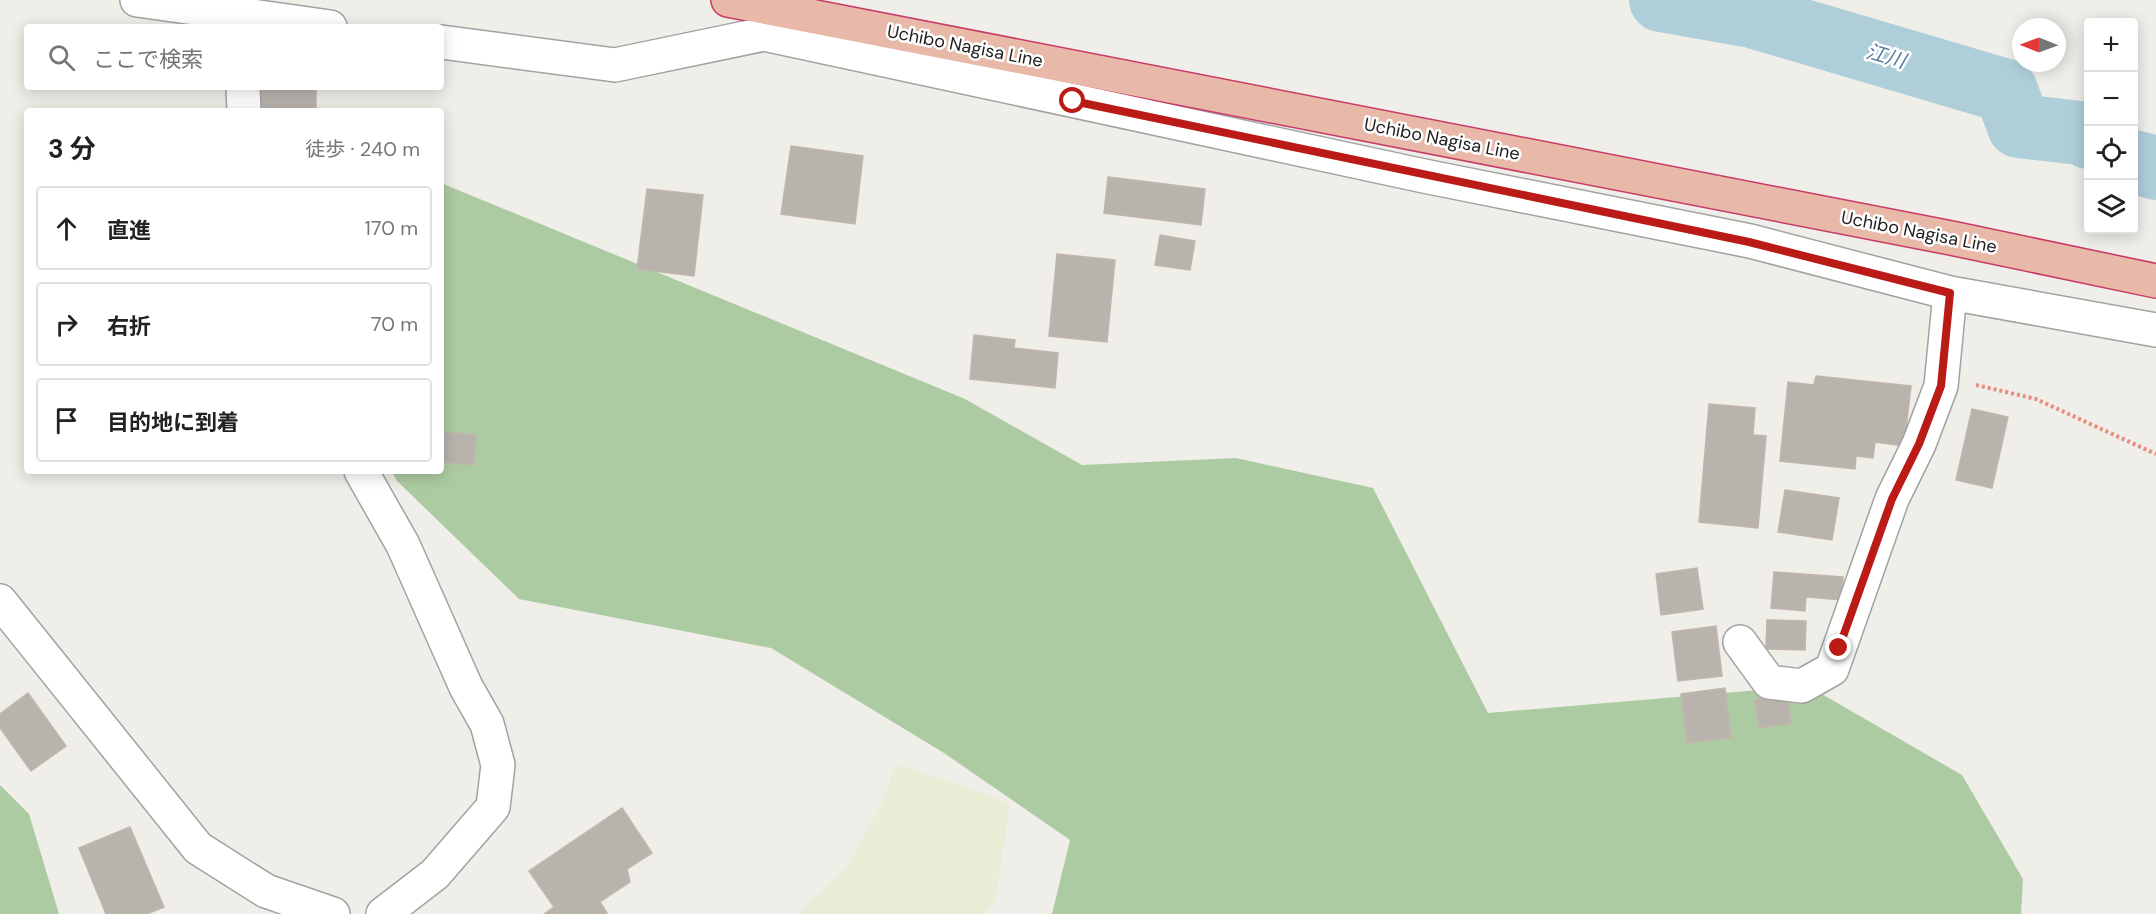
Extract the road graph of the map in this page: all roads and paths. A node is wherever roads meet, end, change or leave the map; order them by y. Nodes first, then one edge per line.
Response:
1 (137, 0) edge
2 (728, 0) edge
3 (238, 14) edge
4 (309, 24) edge
5 (444, 42) edge
6 (243, 90) edge
7 (244, 108) edge
8 (2156, 281) edge
9 (1950, 293) junction
10 (2156, 330) edge
11 (1943, 376) junction
12 (2156, 454) edge
13 (363, 474) edge
14 (0, 601) edge
15 (1740, 642) dead end
16 (333, 914) edge
17 (383, 914) edge

1 - 3 street
2 - 8 highway, Uchibo Nagisa Line
3 - 4 street
5 - 9 street
6 - 7 street
9 - 10 street
9 - 11 street
11 - 12 path
11 - 15 street
13 - 17 street
14 - 16 street

